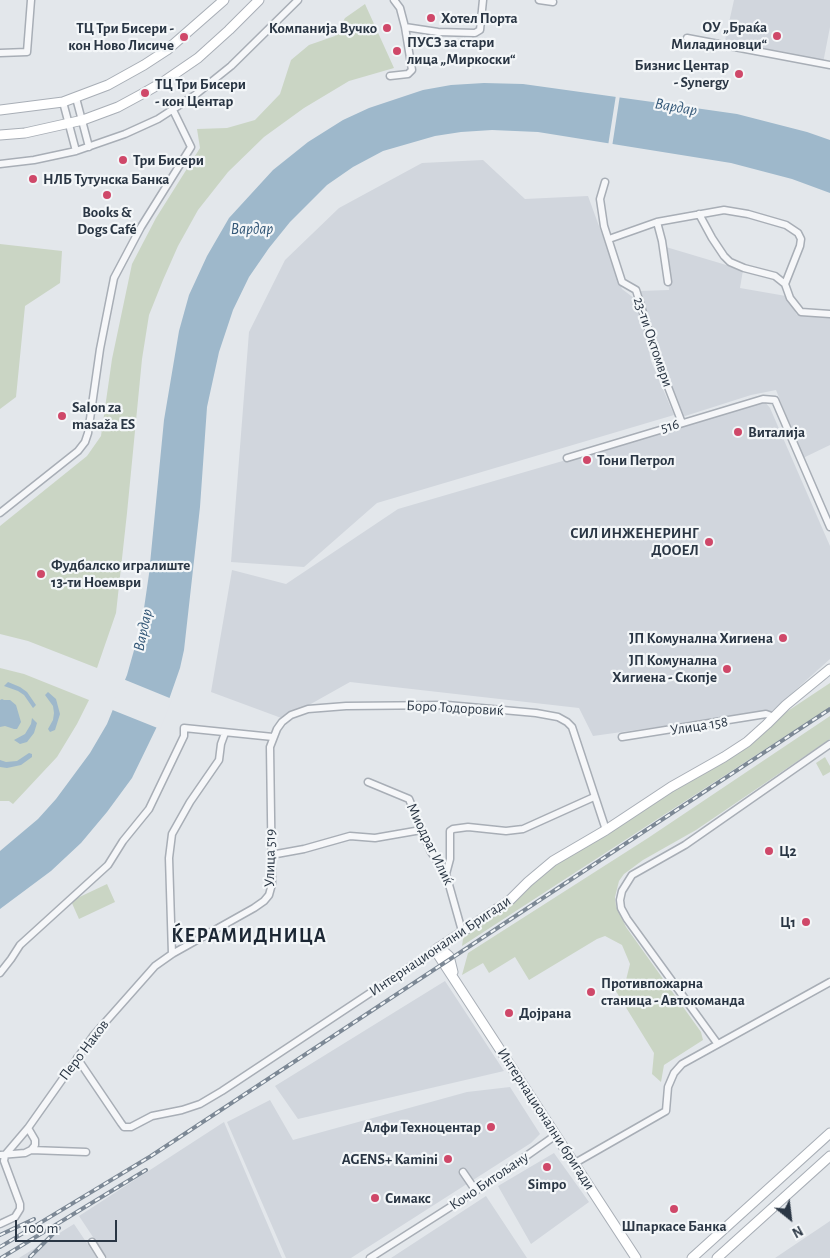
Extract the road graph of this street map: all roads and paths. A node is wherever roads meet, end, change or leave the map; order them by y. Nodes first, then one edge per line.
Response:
1 (31, 0) edge
2 (224, 0) edge
3 (259, 0) edge
4 (298, 0) edge
5 (394, 0) edge
6 (484, 0) edge
7 (539, 0) edge
8 (553, 2) dead end
9 (405, 27) junction
10 (687, 38) dead end
11 (0, 52) edge
12 (830, 65) edge
13 (390, 76) dead end
14 (76, 98) junction
15 (63, 102) junction
16 (0, 110) edge
17 (172, 110) junction
18 (83, 120) junction
19 (69, 124) junction
20 (0, 135) edge
21 (89, 147) junction
22 (76, 151) junction
23 (0, 164) edge
24 (605, 182) dead end
25 (699, 214) junction
26 (657, 222) junction
27 (609, 238) junction
28 (668, 282) dead end
29 (785, 284) junction
30 (830, 314) edge
31 (682, 423) junction
32 (567, 458) dead end
33 (0, 513) edge
34 (830, 527) edge
35 (830, 669) edge
36 (774, 717) junction
37 (225, 733) junction
38 (273, 737) junction
39 (622, 737) dead end
40 (830, 744) edge
41 (368, 782) dead end
42 (594, 797) junction
43 (421, 830) junction
44 (606, 830) junction
45 (271, 854) junction
46 (446, 874) junction
47 (462, 930) junction
48 (437, 949) junction
49 (172, 954) junction
50 (449, 956) junction
51 (0, 973) edge
52 (455, 980) junction
53 (830, 982) edge
54 (717, 1043) junction
55 (77, 1058) junction
56 (28, 1128) junction
57 (830, 1132) edge
58 (556, 1135) junction
59 (31, 1150) junction
60 (86, 1152) dead end
61 (3, 1155) edge
62 (830, 1156) edge
63 (575, 1163) junction
64 (463, 1172) dead end
65 (476, 1191) junction
66 (0, 1224) edge
67 (713, 1238) junction
68 (92, 1242) dead end
69 (634, 1254) edge
70 (102, 1258) edge
71 (370, 1258) edge
72 (640, 1258) edge
73 (685, 1258) edge
74 (692, 1258) edge
75 (717, 1258) edge

1 - 11 street
2 - 14 street
3 - 18 street
4 - 17 street
5 - 9 street
6 - 9 street
7 - 8 street
9 - 13 street
10 - 12 street
14 - 15 street
14 - 18 street
15 - 16 street
15 - 19 street
17 - 21 street
17 - 33 street
18 - 19 street
18 - 21 street
19 - 20 street
19 - 22 street
21 - 22 street
22 - 23 street
24 - 27 street, 23-ти Октомври
25 - 26 street
25 - 29 street
25 - 29 street
26 - 27 street
26 - 28 street
27 - 31 street, 23-ти Октомври
29 - 30 street
31 - 32 street, 516
31 - 34 street, 516
35 - 36 street, Интернационални Бригади
36 - 39 street, Улица 158
36 - 44 street, Интернационални Бригади
37 - 38 street
37 - 49 street
37 - 51 street
38 - 42 street, Боро Тодоровиќ
38 - 45 street, Улица 519
40 - 54 street
41 - 43 street, Миодраг Илиќ
42 - 44 street, Боро Тодоровиќ
42 - 46 street
43 - 45 street
43 - 46 street, Миодраг Илиќ
44 - 47 street, Интернационални Бригади
45 - 49 street, Улица 519
46 - 47 street, Миодраг Илиќ
47 - 48 street, Интернационални Бригади
47 - 50 street
48 - 50 street, Интернационални бригади
48 - 52 street, Интернационални бригади
48 - 55 street, Интернационални Бригади
49 - 55 street, Перо Наков
50 - 52 street, Интернационални бригади
52 - 58 street, Интернационални бригади
53 - 54 street
54 - 63 street
55 - 56 street, Перо Наков
56 - 59 street
56 - 61 street, Перо Наков
57 - 67 street
58 - 63 street, Интернационални бригади
58 - 65 street, Кочо Битољану
59 - 60 street
59 - 61 street
61 - 66 street
62 - 75 street
63 - 69 street, Интернационални бригади
64 - 65 street
65 - 71 street, Кочо Битољану
67 - 73 street
67 - 74 street
68 - 70 street
69 - 72 street, Интернационални бригади

